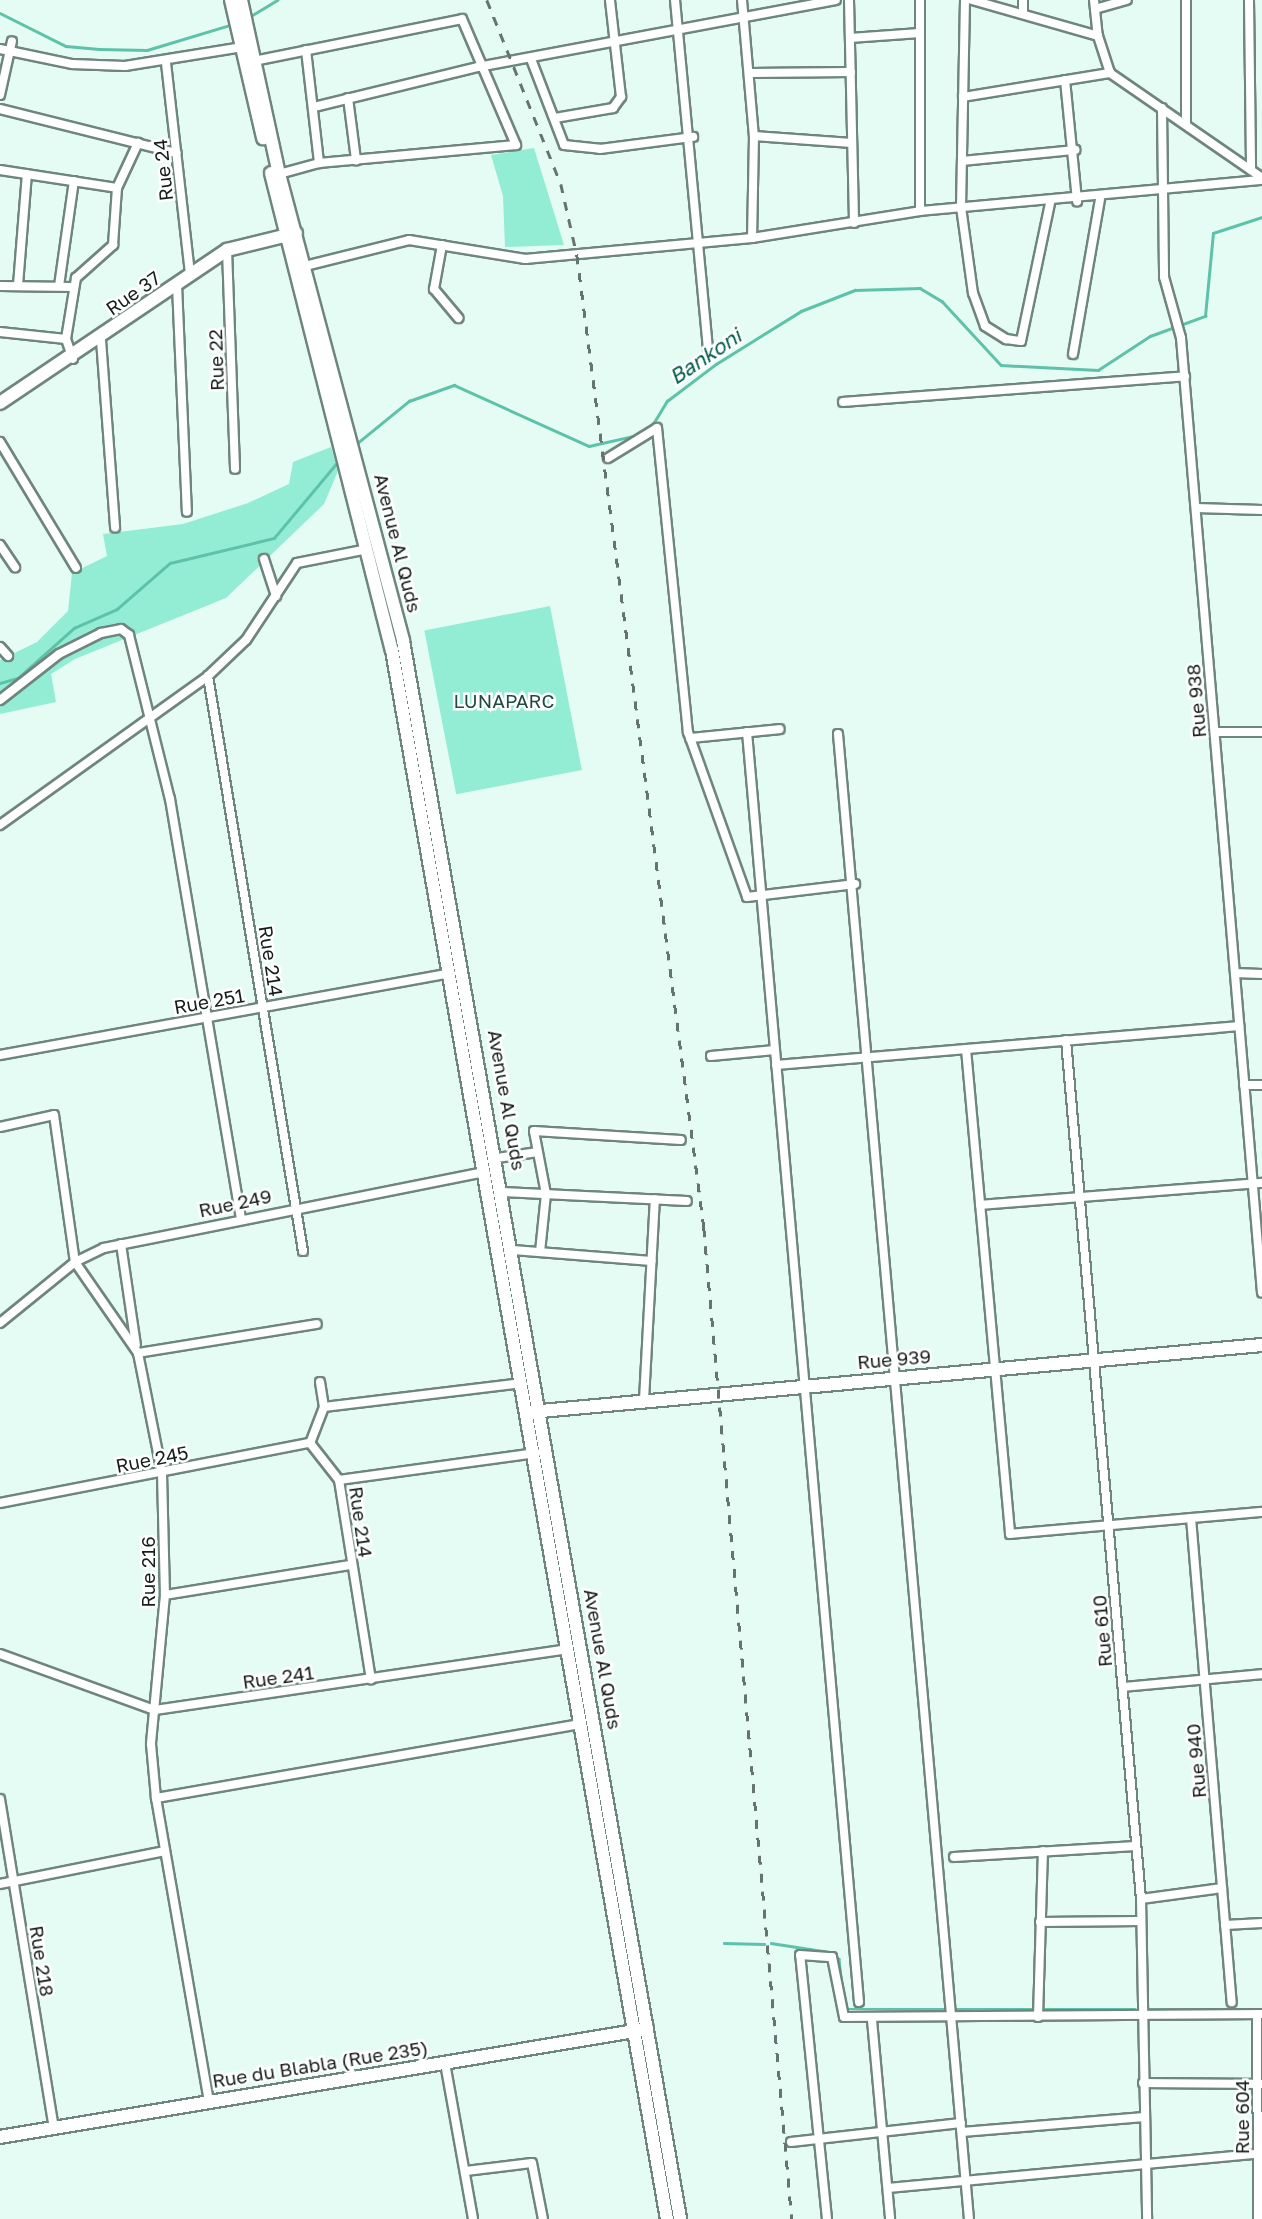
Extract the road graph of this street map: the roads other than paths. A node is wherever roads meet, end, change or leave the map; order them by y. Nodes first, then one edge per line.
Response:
1 (232, 0) edge
2 (241, 0) edge
3 (610, 0) edge
4 (675, 0) edge
5 (742, 0) edge
6 (836, 0) edge
7 (849, 0) edge
8 (920, 0) edge
9 (965, 0) edge
10 (972, 0) edge
11 (1023, 0) edge
12 (1127, 0) edge
13 (1186, 0) edge
14 (1249, 0) edge
15 (821, 1) edge
16 (1095, 5) edge
17 (1023, 15) junction
18 (746, 17) junction
19 (679, 30) junction
20 (243, 31) junction
21 (920, 33) junction
22 (1098, 36) junction
23 (850, 38) junction
24 (12, 41) dead end
25 (614, 42) junction
26 (242, 47) junction
27 (0, 49) edge
28 (306, 50) junction
29 (10, 51) junction
30 (531, 59) junction
31 (254, 61) junction
32 (166, 63) junction
33 (478, 67) junction
34 (851, 72) junction
35 (750, 73) junction
36 (1110, 73) junction
37 (1065, 80) junction
38 (0, 96) edge
39 (963, 97) junction
40 (348, 98) junction
41 (314, 107) junction
42 (0, 108) edge
43 (1162, 108) junction
44 (555, 118) junction
45 (1186, 123) junction
46 (754, 136) junction
47 (693, 138) junction
48 (852, 142) junction
49 (138, 143) junction
50 (1075, 150) junction
51 (177, 153) junction
52 (356, 160) junction
53 (962, 161) junction
54 (319, 163) junction
55 (0, 170) edge
56 (1251, 170) junction
57 (27, 174) junction
58 (279, 174) junction
59 (1262, 179) edge
60 (75, 181) junction
61 (117, 188) junction
62 (1161, 189) junction
63 (1100, 199) junction
64 (1077, 201) junction
65 (1050, 203) junction
66 (961, 207) junction
67 (920, 211) junction
68 (854, 223) junction
69 (289, 234) junction
70 (751, 238) junction
71 (702, 244) junction
72 (442, 245) junction
73 (227, 250) junction
74 (305, 267) junction
75 (190, 273) junction
76 (18, 285) junction
77 (177, 285) junction
78 (0, 286) edge
79 (60, 286) junction
80 (73, 288) junction
81 (458, 318) dead end
82 (0, 332) edge
83 (66, 339) junction
84 (101, 340) junction
85 (708, 347) dead end
86 (1073, 354) dead end
87 (73, 359) junction
88 (1185, 376) junction
89 (843, 402) dead end
90 (0, 403) edge
91 (0, 442) edge
92 (608, 458) dead end
93 (235, 469) dead end
94 (358, 481) junction
95 (1196, 508) junction
96 (1262, 510) edge
97 (187, 512) dead end
98 (115, 527) dead end
99 (0, 545) edge
100 (368, 549) junction
101 (264, 559) dead end
102 (15, 567) dead end
103 (76, 568) dead end
104 (276, 596) junction
105 (0, 647) edge
106 (8, 656) dead end
107 (208, 676) junction
108 (0, 700) edge
109 (145, 717) junction
110 (780, 729) dead end
111 (747, 732) junction
112 (1215, 732) junction
113 (1262, 732) edge
114 (838, 734) dead end
115 (690, 738) junction
116 (0, 825) edge
117 (855, 884) junction
118 (761, 895) junction
119 (464, 971) junction
120 (451, 973) junction
121 (1235, 973) junction
122 (1262, 974) edge
123 (262, 1007) junction
124 (207, 1017) junction
125 (1239, 1026) junction
126 (1066, 1040) junction
127 (966, 1049) junction
128 (775, 1050) junction
129 (0, 1055) edge
130 (711, 1056) dead end
131 (871, 1057) junction
132 (776, 1065) junction
133 (1244, 1085) junction
134 (1262, 1085) edge
135 (0, 1127) edge
136 (681, 1140) dead end
137 (538, 1152) junction
138 (494, 1167) junction
139 (1257, 1184) edge
140 (503, 1192) junction
141 (546, 1194) junction
142 (1080, 1197) junction
143 (655, 1199) junction
144 (687, 1201) dead end
145 (980, 1205) junction
146 (295, 1207) junction
147 (241, 1217) junction
148 (121, 1244) junction
149 (513, 1250) junction
150 (303, 1251) dead end
151 (540, 1252) junction
152 (652, 1261) junction
153 (75, 1262) junction
154 (1262, 1293) edge
155 (0, 1323) edge
156 (317, 1324) dead end
157 (1262, 1345) edge
158 (137, 1349) junction
159 (1094, 1360) junction
160 (995, 1370) junction
161 (898, 1378) junction
162 (320, 1382) dead end
163 (524, 1382) junction
164 (804, 1387) junction
165 (644, 1401) junction
166 (324, 1407) junction
167 (535, 1411) junction
168 (310, 1443) junction
169 (536, 1453) junction
170 (162, 1473) junction
171 (340, 1480) junction
172 (0, 1503) edge
173 (1262, 1512) edge
174 (1191, 1518) junction
175 (1108, 1522) junction
176 (351, 1566) junction
177 (165, 1595) junction
178 (569, 1649) junction
179 (0, 1654) edge
180 (1262, 1674) edge
181 (371, 1679) junction
182 (1205, 1679) junction
183 (1122, 1687) junction
184 (155, 1710) junction
185 (581, 1724) junction
186 (156, 1798) junction
187 (0, 1799) edge
188 (1136, 1846) junction
189 (165, 1851) junction
190 (1043, 1851) junction
191 (954, 1857) dead end
192 (13, 1882) junction
193 (0, 1884) edge
194 (1222, 1888) junction
195 (1141, 1899) junction
196 (1141, 1921) junction
197 (1040, 1922) junction
198 (1262, 1923) edge
199 (1226, 1925) junction
200 (859, 2002) dead end
201 (1232, 2002) dead end
202 (1259, 2014) edge
203 (953, 2016) junction
204 (1038, 2017) junction
205 (1141, 2019) junction
206 (872, 2020) junction
207 (641, 2031) junction
208 (445, 2063) junction
209 (1143, 2083) junction
210 (1259, 2084) edge
211 (209, 2102) junction
212 (1144, 2117) junction
213 (961, 2127) junction
214 (54, 2128) junction
215 (882, 2131) junction
216 (0, 2137) edge
217 (820, 2138) junction
218 (791, 2142) dead end
219 (1258, 2154) junction
220 (1145, 2167) junction
221 (466, 2171) junction
222 (966, 2179) junction
223 (888, 2188) junction
224 (473, 2219) edge
225 (543, 2219) edge
226 (667, 2219) edge
227 (680, 2219) edge
228 (827, 2219) edge
229 (891, 2219) edge
230 (969, 2219) edge
231 (1147, 2219) edge
232 (1258, 2219) edge

1 - 20 main road, Avenue Al Quds
2 - 20 main road, Avenue Al Quds
3 - 25 street
4 - 19 street
5 - 18 street
6 - 15 street
7 - 23 street
8 - 21 street
9 - 39 street
10 - 17 street
11 - 17 street
12 - 16 street
13 - 45 street
14 - 56 street
15 - 18 street
16 - 22 street
17 - 22 street
18 - 19 street
18 - 35 street
19 - 25 street
19 - 47 street
20 - 26 main road, Avenue Al Quds
20 - 31 main road, Avenue Al Quds
21 - 23 street
21 - 67 street
22 - 36 street
23 - 34 street
24 - 29 street
25 - 30 street
25 - 44 street
26 - 32 street
26 - 69 main road, Avenue Al Quds
27 - 29 street
28 - 31 street
28 - 33 street
28 - 41 street
29 - 32 street
29 - 38 street
30 - 33 street
30 - 44 street
31 - 58 main road, Avenue Al Quds
32 - 51 street, Rue 24
33 - 40 street
33 - 52 street
34 - 35 street
34 - 48 street
35 - 46 street
36 - 37 street
36 - 43 street
37 - 39 street
37 - 50 street
39 - 53 street
40 - 41 street
40 - 52 street
41 - 54 street
42 - 49 street
43 - 45 street
43 - 62 street, Rue 938
44 - 47 street
45 - 56 street
46 - 48 street
46 - 70 street
47 - 71 street
48 - 68 street
49 - 51 street
49 - 61 street
50 - 53 street
50 - 64 street
51 - 75 street, Rue 24
52 - 54 street
53 - 66 street
54 - 58 street
55 - 57 street
56 - 59 street
57 - 60 street
57 - 76 street
58 - 69 main road, Avenue Al Quds
59 - 62 street
60 - 61 street
60 - 79 street
61 - 80 street
62 - 63 street
62 - 88 street, Rue 938
63 - 64 street
63 - 86 street
64 - 65 street
65 - 66 street
65 - 66 street
66 - 67 street
67 - 68 street
68 - 70 street
69 - 73 main road, Rue 37
69 - 74 main road, Avenue Al Quds
69 - 94 main road, Avenue Al Quds
70 - 71 street
71 - 72 street
71 - 85 street
72 - 74 street
72 - 81 street
73 - 75 main road, Rue 37
73 - 93 street, Rue 22
74 - 94 main road, Avenue Al Quds
75 - 77 main road, Rue 37
76 - 78 street
76 - 79 street
77 - 84 main road, Rue 37
77 - 97 street
79 - 80 street
80 - 83 street
82 - 83 street
83 - 87 street
84 - 87 main road, Rue 37
84 - 98 street
87 - 90 main road, Rue 37
88 - 89 street
88 - 95 street, Rue 938
91 - 103 street
92 - 115 street
94 - 100 main road, Avenue Al Quds
94 - 119 main road, Avenue Al Quds
95 - 96 street
95 - 112 street, Rue 938
99 - 102 street
100 - 104 street
100 - 120 main road, Avenue Al Quds
101 - 104 street
104 - 107 street
105 - 106 street
107 - 109 street
107 - 123 street, Rue 214
108 - 109 street
109 - 116 street
109 - 124 street
110 - 111 street
111 - 115 street
111 - 118 street
112 - 113 street
112 - 121 street, Rue 938
114 - 117 street
115 - 118 street
117 - 118 street
117 - 131 street
118 - 128 street
119 - 120 street, Rue 251
119 - 138 main road, Avenue Al Quds
120 - 123 street, Rue 251
120 - 138 main road, Avenue Al Quds
121 - 122 street
121 - 125 street, Rue 938
123 - 124 street, Rue 251
123 - 146 street, Rue 214
124 - 129 street, Rue 251
124 - 147 street
125 - 126 street
125 - 133 street, Rue 938
126 - 127 street
126 - 142 street, Rue 610
127 - 131 street
127 - 145 street
128 - 130 street
128 - 132 street
131 - 132 street
131 - 161 street
132 - 164 street
133 - 134 street
133 - 139 street, Rue 938
135 - 153 street, Rue 216
136 - 137 street
137 - 138 street, Rue 249
137 - 141 street
138 - 140 main road, Avenue Al Quds
138 - 146 street, Rue 249
138 - 163 main road, Avenue Al Quds
139 - 142 street
139 - 154 street, Rue 938
140 - 141 street
140 - 149 main road, Avenue Al Quds
141 - 143 street
141 - 151 street
142 - 145 street
142 - 159 street, Rue 610
143 - 144 street
143 - 152 street
145 - 160 street
146 - 147 street, Rue 249
146 - 150 street, Rue 214
147 - 148 street, Rue 249
148 - 153 street, Rue 249
148 - 158 street
149 - 151 street
149 - 167 main road, Avenue Al Quds
151 - 152 street
152 - 165 street
153 - 155 street, Rue 249
153 - 158 street, Rue 216
156 - 158 street
157 - 159 main road, Rue 939
158 - 170 street, Rue 216
159 - 160 main road, Rue 939
159 - 175 street, Rue 610
160 - 161 main road, Rue 939
160 - 175 street
161 - 164 main road, Rue 939
161 - 203 street
162 - 166 street
163 - 166 street
163 - 167 main road, Avenue Al Quds
164 - 165 main road, Rue 939
164 - 200 street
165 - 167 main road, Rue 939
166 - 168 street
167 - 169 main road, Avenue Al Quds
167 - 207 main road, Avenue Al Quds
168 - 170 street, Rue 245
168 - 171 street, Rue 214
169 - 171 street
169 - 178 main road, Avenue Al Quds
170 - 172 street, Rue 245
170 - 177 street, Rue 216
171 - 176 street, Rue 214
173 - 174 street
174 - 175 street
174 - 182 street, Rue 940
175 - 183 street, Rue 610
176 - 177 street
176 - 181 street, Rue 214
177 - 184 street, Rue 216
178 - 181 street, Rue 241
178 - 185 main road, Avenue Al Quds
179 - 184 street, Rue 241
180 - 182 street
181 - 184 street, Rue 241
182 - 183 street
182 - 194 street, Rue 940
183 - 188 street, Rue 610
184 - 186 street, Rue 216
185 - 186 street
185 - 207 main road, Avenue Al Quds
186 - 189 street, Rue 216
187 - 192 street, Rue 218
188 - 190 street
188 - 195 street, Rue 610
189 - 192 street
189 - 211 street, Rue 216
190 - 191 street
190 - 197 street
192 - 193 street
192 - 214 street, Rue 218
194 - 195 street
194 - 199 street, Rue 940
195 - 196 street, Rue 610
196 - 197 street
196 - 205 street, Rue 610
197 - 204 street
198 - 199 street
199 - 201 street, Rue 940
202 - 205 street
202 - 210 street, Rue 604
203 - 204 street
203 - 206 street
203 - 213 street
204 - 205 street
205 - 209 street, Rue 610
206 - 215 street
206 - 217 street
207 - 208 main road, Rue du Blabla (Rue 235)
207 - 226 main road, Avenue Al Quds
207 - 227 main road, Avenue Al Quds
208 - 211 main road, Rue du Blabla (Rue 235)
208 - 221 street
209 - 210 street
209 - 212 street, Rue 610
210 - 219 street, Rue 604
211 - 214 main road, Rue du Blabla (Rue 235)
212 - 213 street
212 - 220 street, Rue 610
213 - 215 street
213 - 222 street
214 - 216 main road, Rue du Blabla (Rue 235)
215 - 217 street
215 - 223 street
217 - 218 street
217 - 228 street
219 - 220 street
219 - 232 street, Rue 604
220 - 222 street
220 - 231 street, Rue 610
221 - 224 street
221 - 225 street
222 - 223 street
222 - 230 street
223 - 229 street

